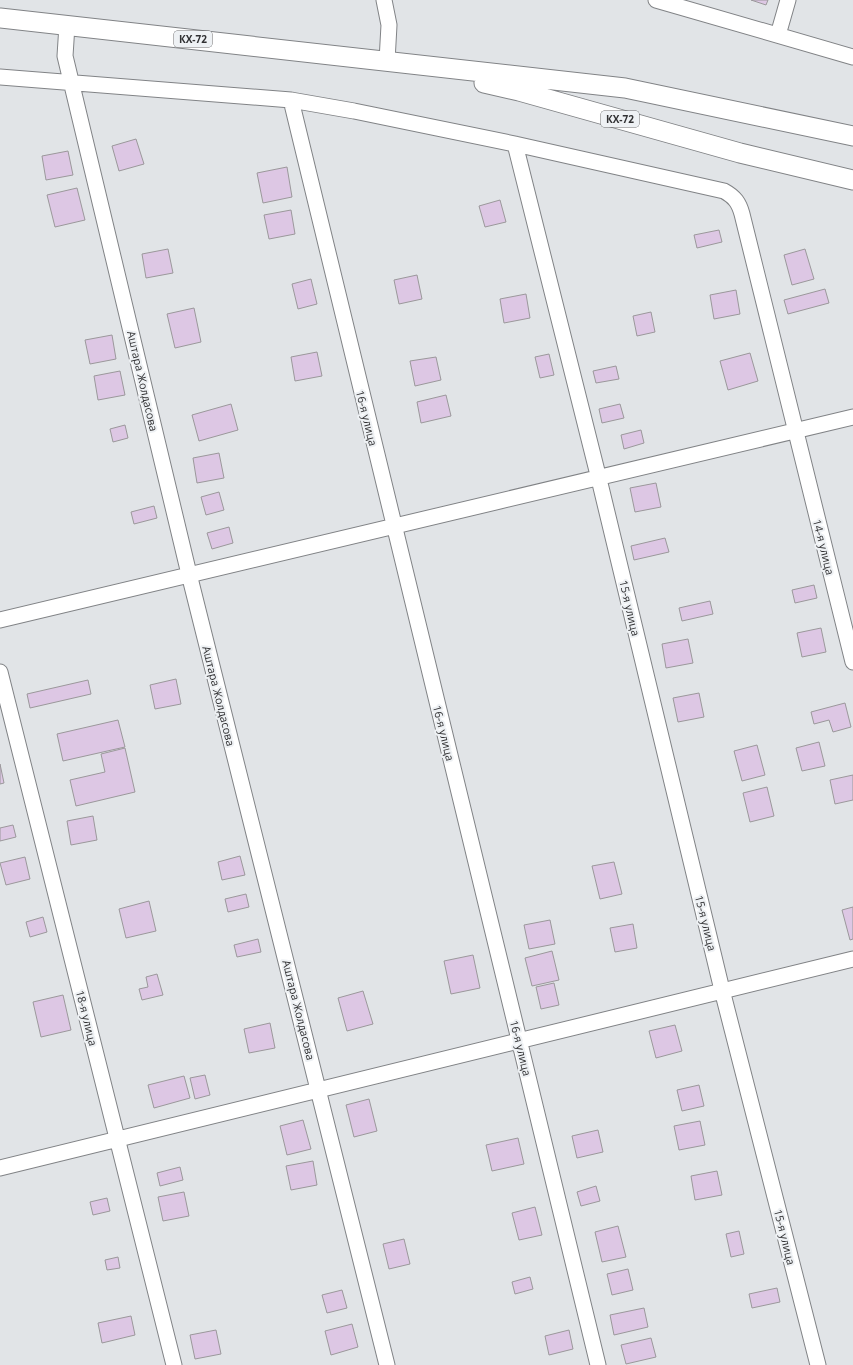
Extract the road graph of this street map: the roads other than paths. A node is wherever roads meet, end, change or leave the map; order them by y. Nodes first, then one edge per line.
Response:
1 (384, 0) edge
2 (656, 0) edge
3 (788, 0) edge
4 (0, 18) edge
5 (67, 25) junction
6 (778, 35) junction
7 (853, 57) edge
8 (387, 61) junction
9 (0, 77) edge
10 (72, 83) junction
11 (291, 100) junction
12 (853, 136) edge
13 (515, 144) junction
14 (853, 180) edge
15 (853, 417) edge
16 (796, 431) junction
17 (599, 479) junction
18 (393, 526) junction
19 (189, 574) junction
20 (0, 620) edge
21 (853, 662) edge
22 (0, 672) edge
23 (853, 959) edge
24 (722, 990) junction
25 (519, 1040) junction
26 (319, 1091) junction
27 (118, 1139) junction
28 (0, 1168) edge
29 (174, 1365) edge
30 (387, 1365) edge
31 (598, 1365) edge
32 (818, 1365) edge

1 - 8 street
2 - 6 street
3 - 6 street
4 - 5 main road, КХ-72
5 - 8 main road, КХ-72
5 - 10 street, Аштара Жолдасова
6 - 7 street
8 - 12 main road, КХ-72
8 - 14 main road, КХ-72
9 - 10 street, 14-я улица
10 - 11 street, 14-я улица
10 - 19 street, Аштара Жолдасова
11 - 13 street, 14-я улица
11 - 18 street, 16-я улица
13 - 16 street, 14-я улица
13 - 17 street, 15-я улица
15 - 16 street
16 - 17 street
16 - 21 street, 14-я улица
17 - 18 street
17 - 24 street, 15-я улица
18 - 19 street
18 - 25 street, 16-я улица
19 - 20 street
19 - 26 street, Аштара Жолдасова
22 - 27 street, 18-я улица
23 - 24 street
24 - 25 street
24 - 32 street, 15-я улица
25 - 26 street
25 - 31 street, 16-я улица
26 - 27 street
26 - 30 street, Аштара Жолдасова
27 - 28 street
27 - 29 street, 18-я улица

